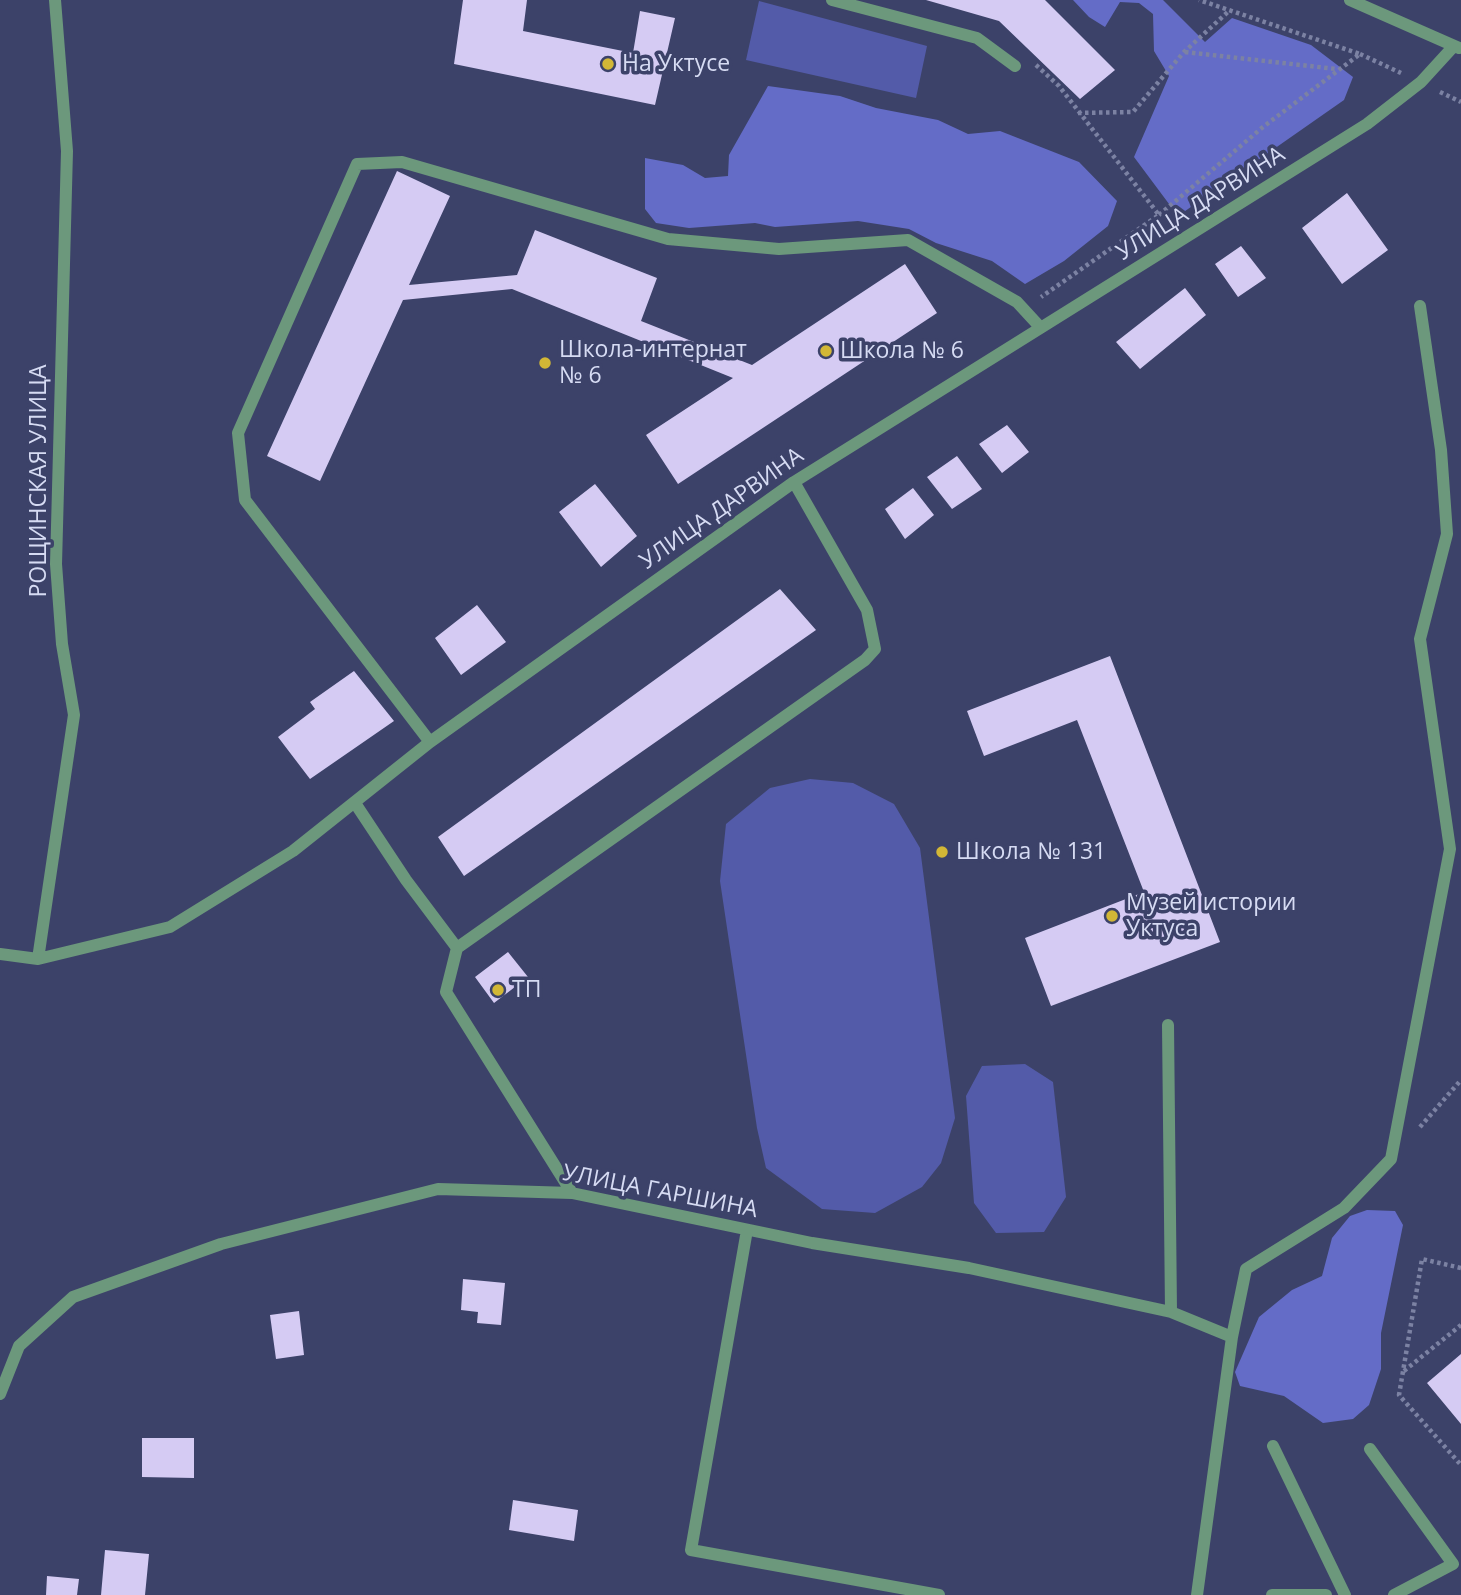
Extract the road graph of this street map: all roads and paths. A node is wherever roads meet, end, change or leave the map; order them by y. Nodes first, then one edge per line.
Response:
1 (55, 0) edge
2 (832, 0) edge
3 (1199, 0) edge
4 (1350, 0) edge
5 (1231, 10) junction
6 (1457, 48) edge
7 (1184, 52) junction
8 (1016, 66) dead end
9 (1338, 69) junction
10 (1059, 86) dead end
11 (1078, 113) junction
12 (1096, 135) dead end
13 (1159, 215) dead end
14 (1420, 306) dead end
15 (1040, 327) junction
16 (794, 482) junction
17 (430, 742) junction
18 (355, 803) junction
19 (457, 948) junction
20 (0, 954) edge
21 (38, 959) junction
22 (1168, 1025) dead end
23 (1461, 1080) edge
24 (1416, 1131) dead end
25 (572, 1194) junction
26 (747, 1230) junction
27 (1461, 1268) edge
28 (1171, 1312) junction
29 (1461, 1325) edge
30 (1233, 1337) junction
31 (1403, 1371) junction
32 (0, 1394) edge
33 (1273, 1446) dead end
34 (1370, 1450) dead end
35 (1461, 1465) edge
36 (939, 1595) edge
37 (1197, 1595) edge
38 (1272, 1595) edge
39 (1326, 1595) edge
40 (1345, 1595) edge
41 (1394, 1595) edge

1 - 21 street, РОЩИНСКАЯ УЛИЦА
2 - 8 street
3 - 5 path
4 - 6 street
5 - 7 path
5 - 9 path
6 - 15 street, УЛИЦА ДАРВИНА
7 - 9 path
7 - 11 path
9 - 13 path
10 - 11 path
11 - 12 path
14 - 30 street
15 - 16 street, УЛИЦА ДАРВИНА
15 - 17 street
16 - 17 street, УЛИЦА ДАРВИНА
16 - 19 street
17 - 18 street, УЛИЦА ДАРВИНА
18 - 19 street
18 - 21 street, УЛИЦА ДАРВИНА
19 - 25 street
20 - 21 street, УЛИЦА ДАРВИНА
22 - 28 street
23 - 24 path
25 - 26 street, УЛИЦА ГАРШИНА
25 - 32 street, УЛИЦА ГАРШИНА
26 - 28 street, УЛИЦА ГАРШИНА
26 - 36 street
27 - 31 path
28 - 30 street, УЛИЦА ГАРШИНА
29 - 31 path
30 - 37 street
31 - 35 path
33 - 40 street
34 - 41 street
38 - 39 street

